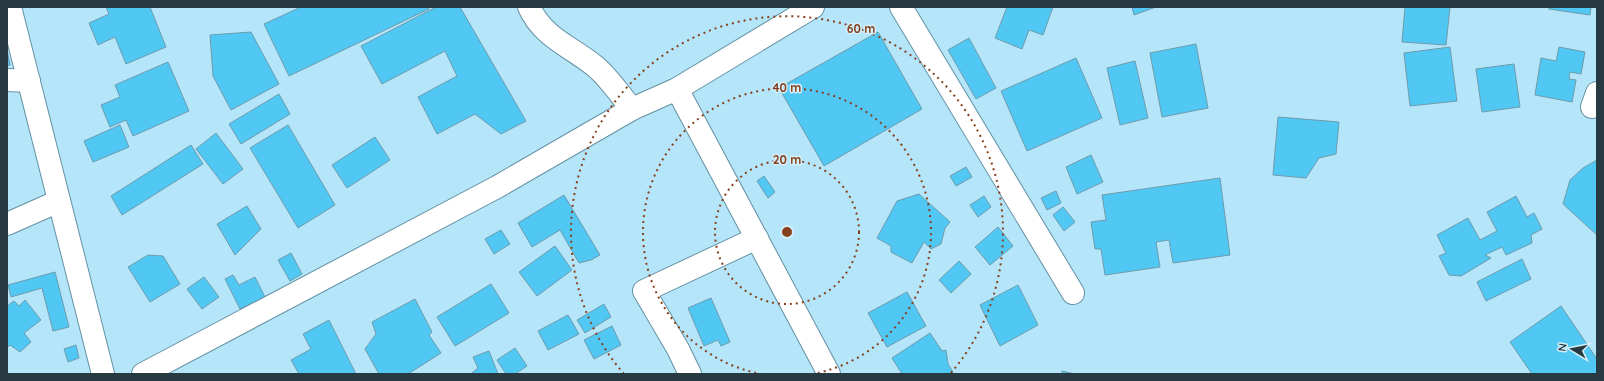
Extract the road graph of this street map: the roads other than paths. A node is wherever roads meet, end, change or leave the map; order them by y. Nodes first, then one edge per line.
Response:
1 (10, 7) edge
2 (529, 7) edge
3 (813, 7) edge
4 (900, 7) edge
5 (7, 80) edge
6 (29, 81) junction
7 (677, 89) junction
8 (632, 109) junction
9 (59, 201) junction
10 (7, 224) edge
11 (757, 238) junction
12 (1073, 293) dead end
13 (103, 374) edge
14 (143, 374) edge
15 (690, 374) edge
16 (829, 374) edge

1 - 6 street
2 - 8 street
3 - 7 street
4 - 12 street
5 - 6 street
6 - 9 street
7 - 8 street
7 - 11 street
8 - 14 street
9 - 10 street
9 - 13 street
11 - 15 street
11 - 16 street

